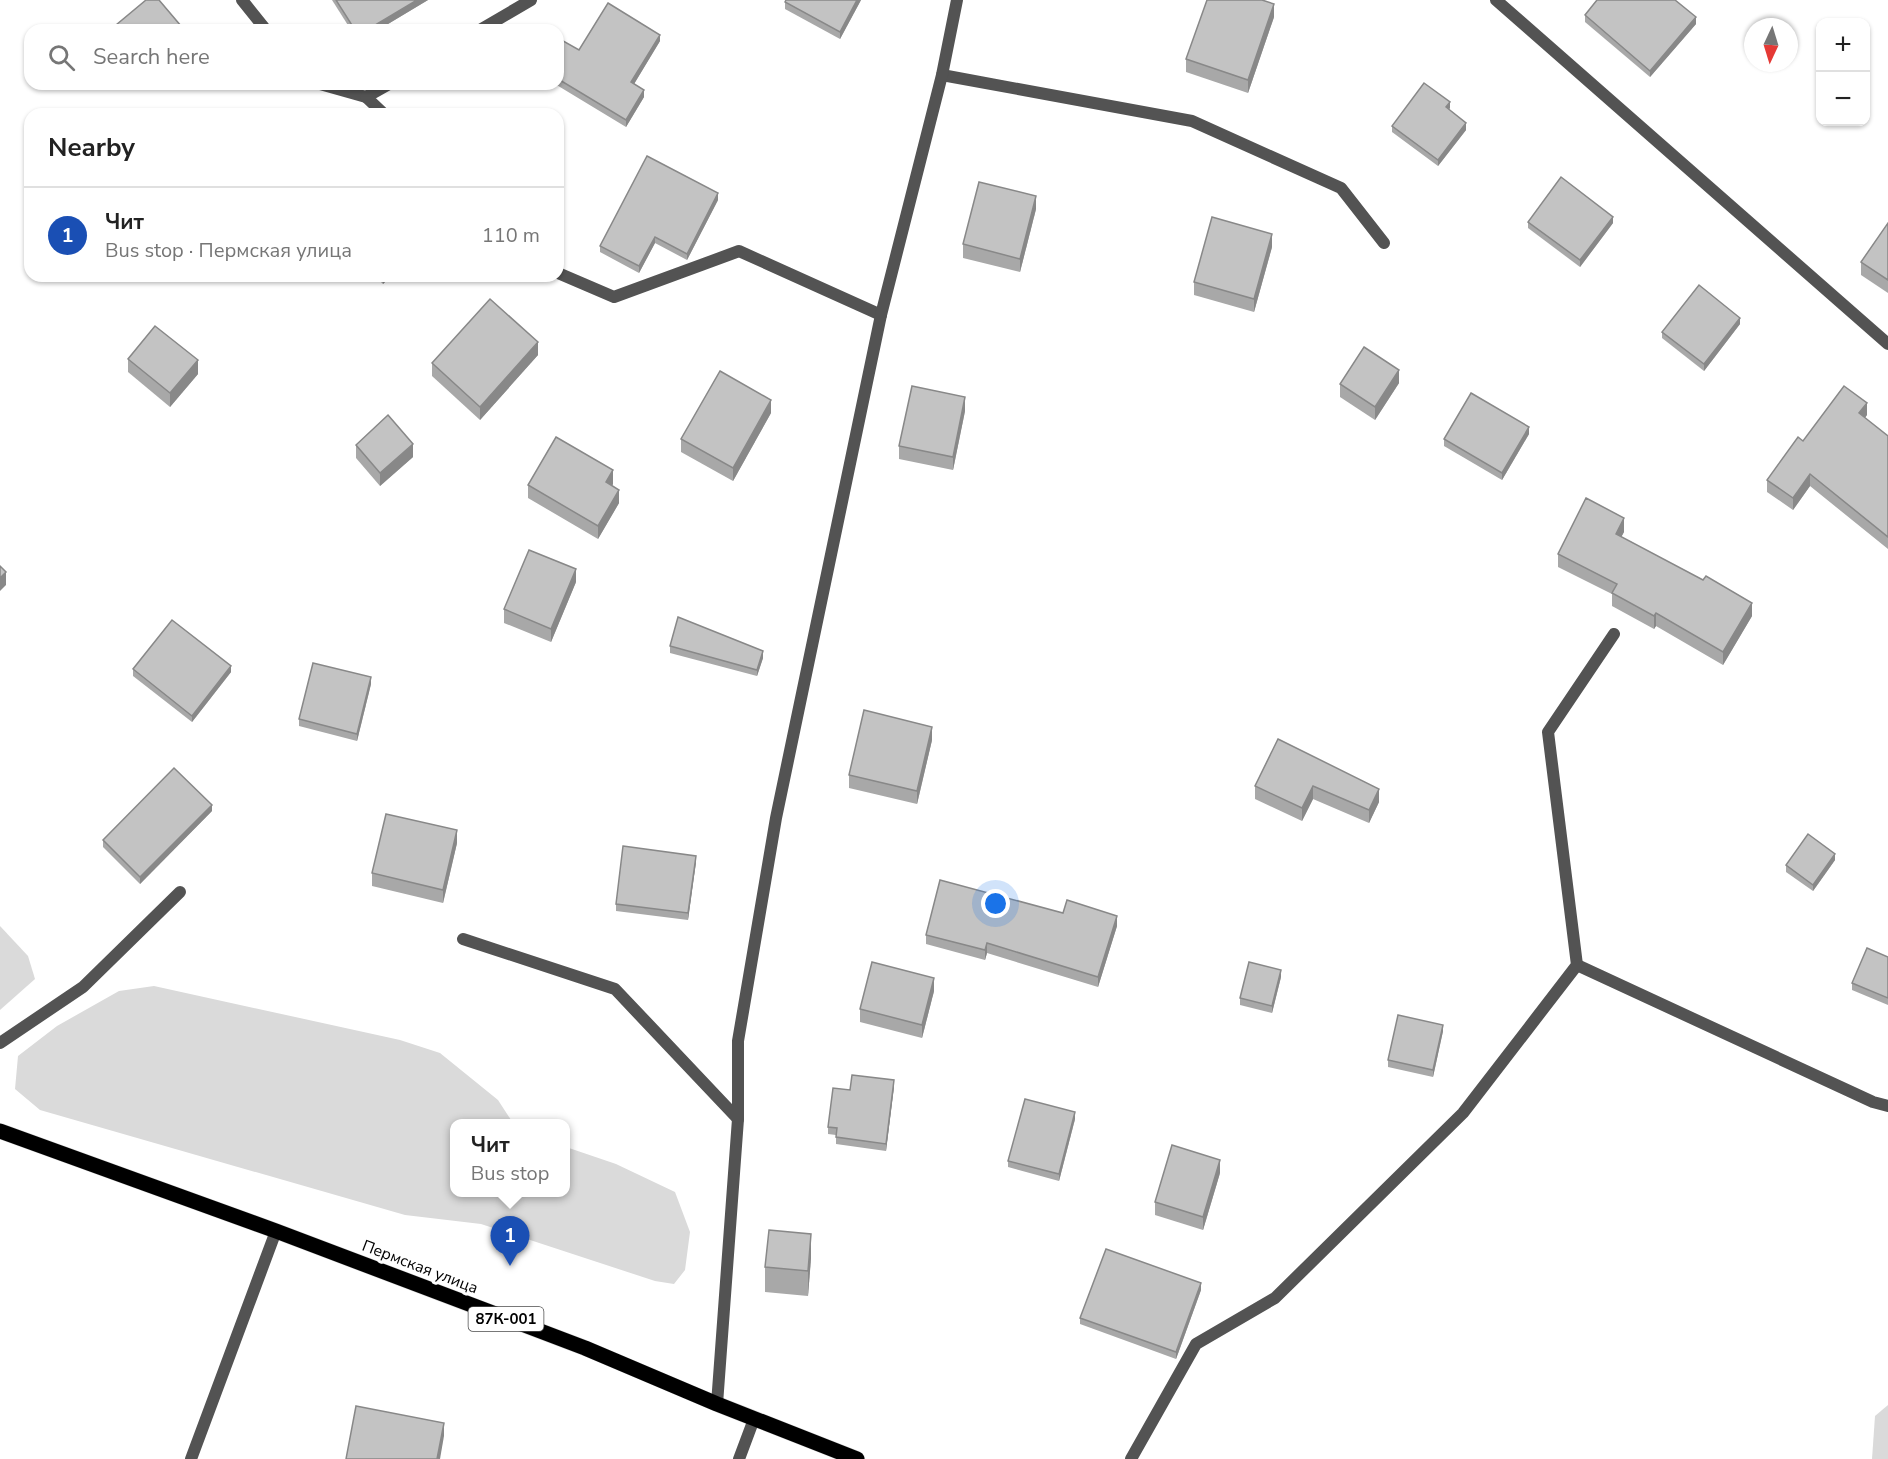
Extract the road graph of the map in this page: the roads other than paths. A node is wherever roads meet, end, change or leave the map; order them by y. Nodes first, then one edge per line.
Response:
1 (242, 0) edge
2 (531, 0) edge
3 (957, 0) edge
4 (1496, 0) edge
5 (261, 24) edge
6 (490, 24) edge
7 (942, 75) junction
8 (340, 90) edge
9 (379, 90) edge
10 (366, 98) junction
11 (377, 108) edge
12 (1384, 243) dead end
13 (564, 276) edge
14 (881, 315) junction
15 (1888, 344) edge
16 (1614, 634) dead end
17 (180, 892) dead end
18 (463, 939) dead end
19 (1577, 964) junction
20 (0, 1043) edge
21 (1888, 1106) edge
22 (738, 1119) junction
23 (0, 1131) edge
24 (276, 1231) junction
25 (717, 1404) junction
26 (754, 1419) junction
27 (191, 1459) edge
28 (739, 1459) edge
29 (857, 1459) edge
30 (1131, 1459) edge

1 - 5 street
2 - 6 street
3 - 7 street
4 - 15 street
7 - 12 street
7 - 14 street
8 - 10 street
9 - 10 street
10 - 11 street
13 - 14 street
14 - 22 street
16 - 19 street
17 - 20 street
18 - 22 street
19 - 21 street
19 - 30 street
22 - 25 street
23 - 24 main road, Пермская улица / 87К-001
24 - 25 main road, Пермская улица / 87К-001
24 - 27 street
25 - 26 main road, Пермская улица / 87К-001
26 - 28 street
26 - 29 main road, Пермская улица / 87К-001

